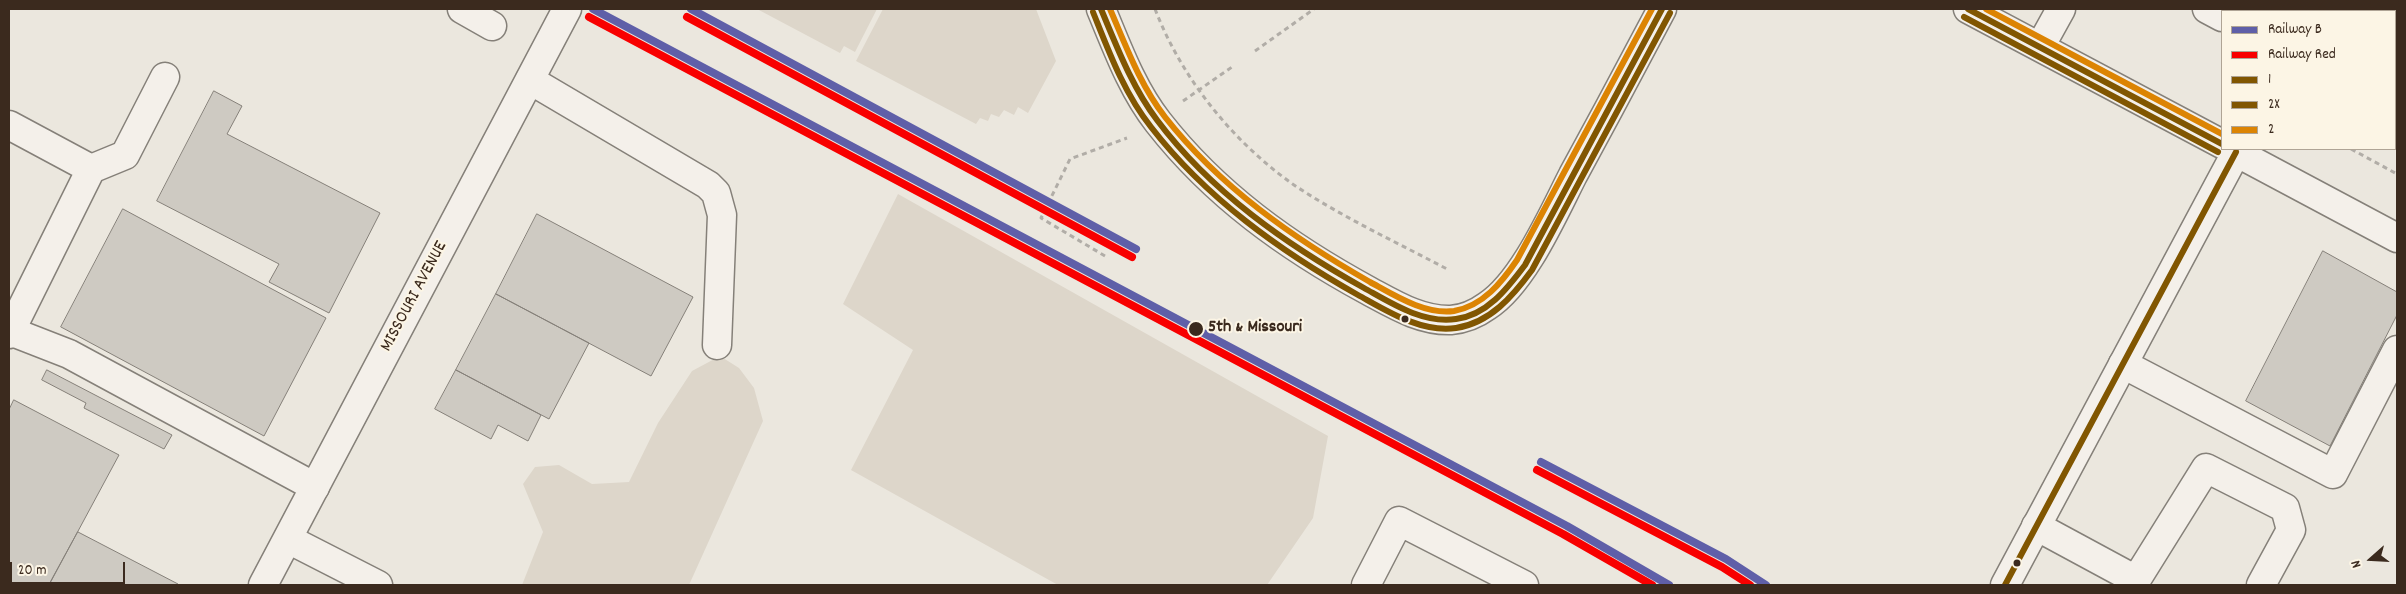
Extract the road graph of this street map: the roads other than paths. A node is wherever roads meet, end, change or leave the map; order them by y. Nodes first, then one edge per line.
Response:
1 (462, 9) edge
2 (567, 9) edge
3 (1101, 9) edge
4 (1662, 9) edge
5 (1968, 9) edge
6 (2060, 9) edge
7 (2206, 9) edge
8 (2221, 16) edge
9 (492, 26) dead end
10 (2040, 47) junction
11 (165, 77) dead end
12 (530, 80) junction
13 (9, 124) edge
14 (2221, 142) edge
15 (2231, 150) edge
16 (2236, 150) edge
17 (90, 169) junction
18 (2397, 238) edge
19 (10, 333) edge
20 (717, 345) dead end
21 (2397, 350) edge
22 (2123, 364) junction
23 (314, 487) junction
24 (2036, 526) junction
25 (288, 539) junction
26 (2135, 583) edge
27 (263, 585) edge
28 (378, 585) edge
29 (1366, 585) edge
30 (1524, 585) edge
31 (2005, 585) edge
32 (2261, 585) edge

1 - 9 main road
2 - 12 main road, MISSOURI AVENUE
3 - 4 main road
5 - 10 main road
6 - 10 main road
7 - 8 main road
10 - 14 main road
11 - 17 main road
12 - 20 main road
12 - 23 main road, MISSOURI AVENUE
13 - 17 main road
15 - 22 main road
16 - 18 main road
17 - 19 main road
19 - 23 main road
21 - 22 main road
22 - 24 main road
23 - 25 main road, MISSOURI AVENUE
24 - 26 main road
24 - 31 main road
25 - 27 main road, MISSOURI AVENUE
25 - 28 main road
26 - 32 main road
29 - 30 main road

